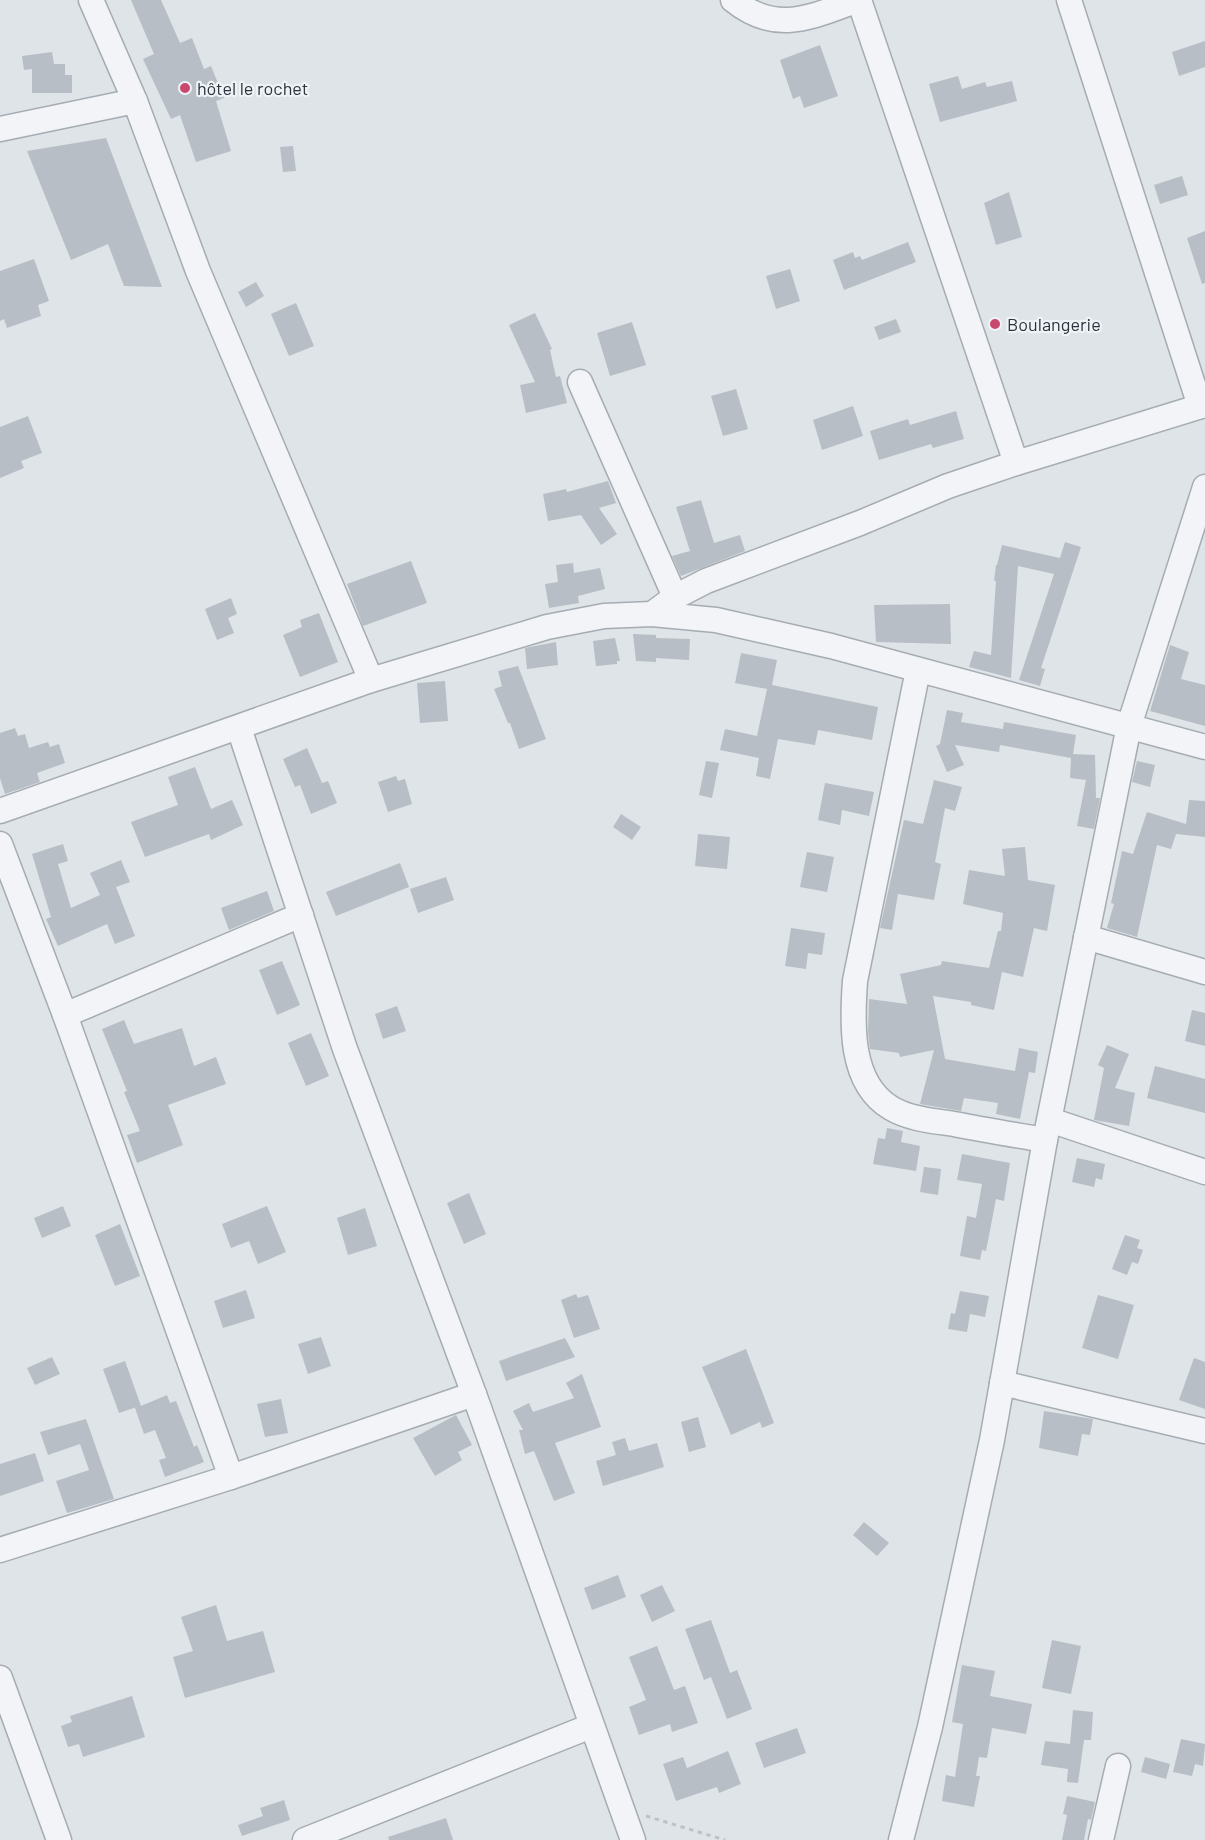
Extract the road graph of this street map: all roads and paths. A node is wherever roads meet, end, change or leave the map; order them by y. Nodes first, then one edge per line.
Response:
1 (91, 0) edge
2 (733, 0) edge
3 (858, 0) edge
4 (1069, 0) edge
5 (135, 102) junction
6 (0, 129) edge
7 (580, 382) dead end
8 (1202, 406) edge
9 (1016, 463) junction
10 (1205, 487) edge
11 (675, 597) junction
12 (652, 614) junction
13 (918, 670) junction
14 (371, 680) junction
15 (1129, 726) junction
16 (239, 728) junction
17 (1205, 747) edge
18 (0, 811) edge
19 (0, 844) edge
20 (301, 915) junction
21 (1086, 937) junction
22 (1205, 972) edge
23 (65, 1015) junction
24 (1048, 1130) junction
25 (1205, 1172) edge
26 (1002, 1383) junction
27 (474, 1394) junction
28 (1205, 1431) edge
29 (231, 1477) junction
30 (0, 1550) edge
31 (0, 1678) edge
32 (591, 1725) junction
33 (1118, 1766) dead end
34 (621, 1808) junction
35 (59, 1840) edge
36 (305, 1840) edge
37 (633, 1840) edge
38 (725, 1840) edge
39 (901, 1840) edge
40 (1101, 1840) edge

1 - 5 street
2 - 3 street
3 - 9 street
4 - 8 street
5 - 6 street
5 - 14 street
7 - 11 street
8 - 9 street
9 - 11 street
10 - 15 street
11 - 12 street
12 - 13 street
12 - 14 street
13 - 15 street
13 - 24 street
14 - 16 street
15 - 17 street
15 - 21 street
16 - 18 street
16 - 20 street
19 - 23 street
20 - 23 street
20 - 27 street
21 - 22 street
21 - 24 street
23 - 29 street
24 - 25 street
24 - 26 street
26 - 28 street
26 - 39 street
27 - 29 street
27 - 32 street
29 - 30 street
31 - 35 street
32 - 34 street
32 - 36 street
33 - 40 street
34 - 37 street
34 - 38 path

